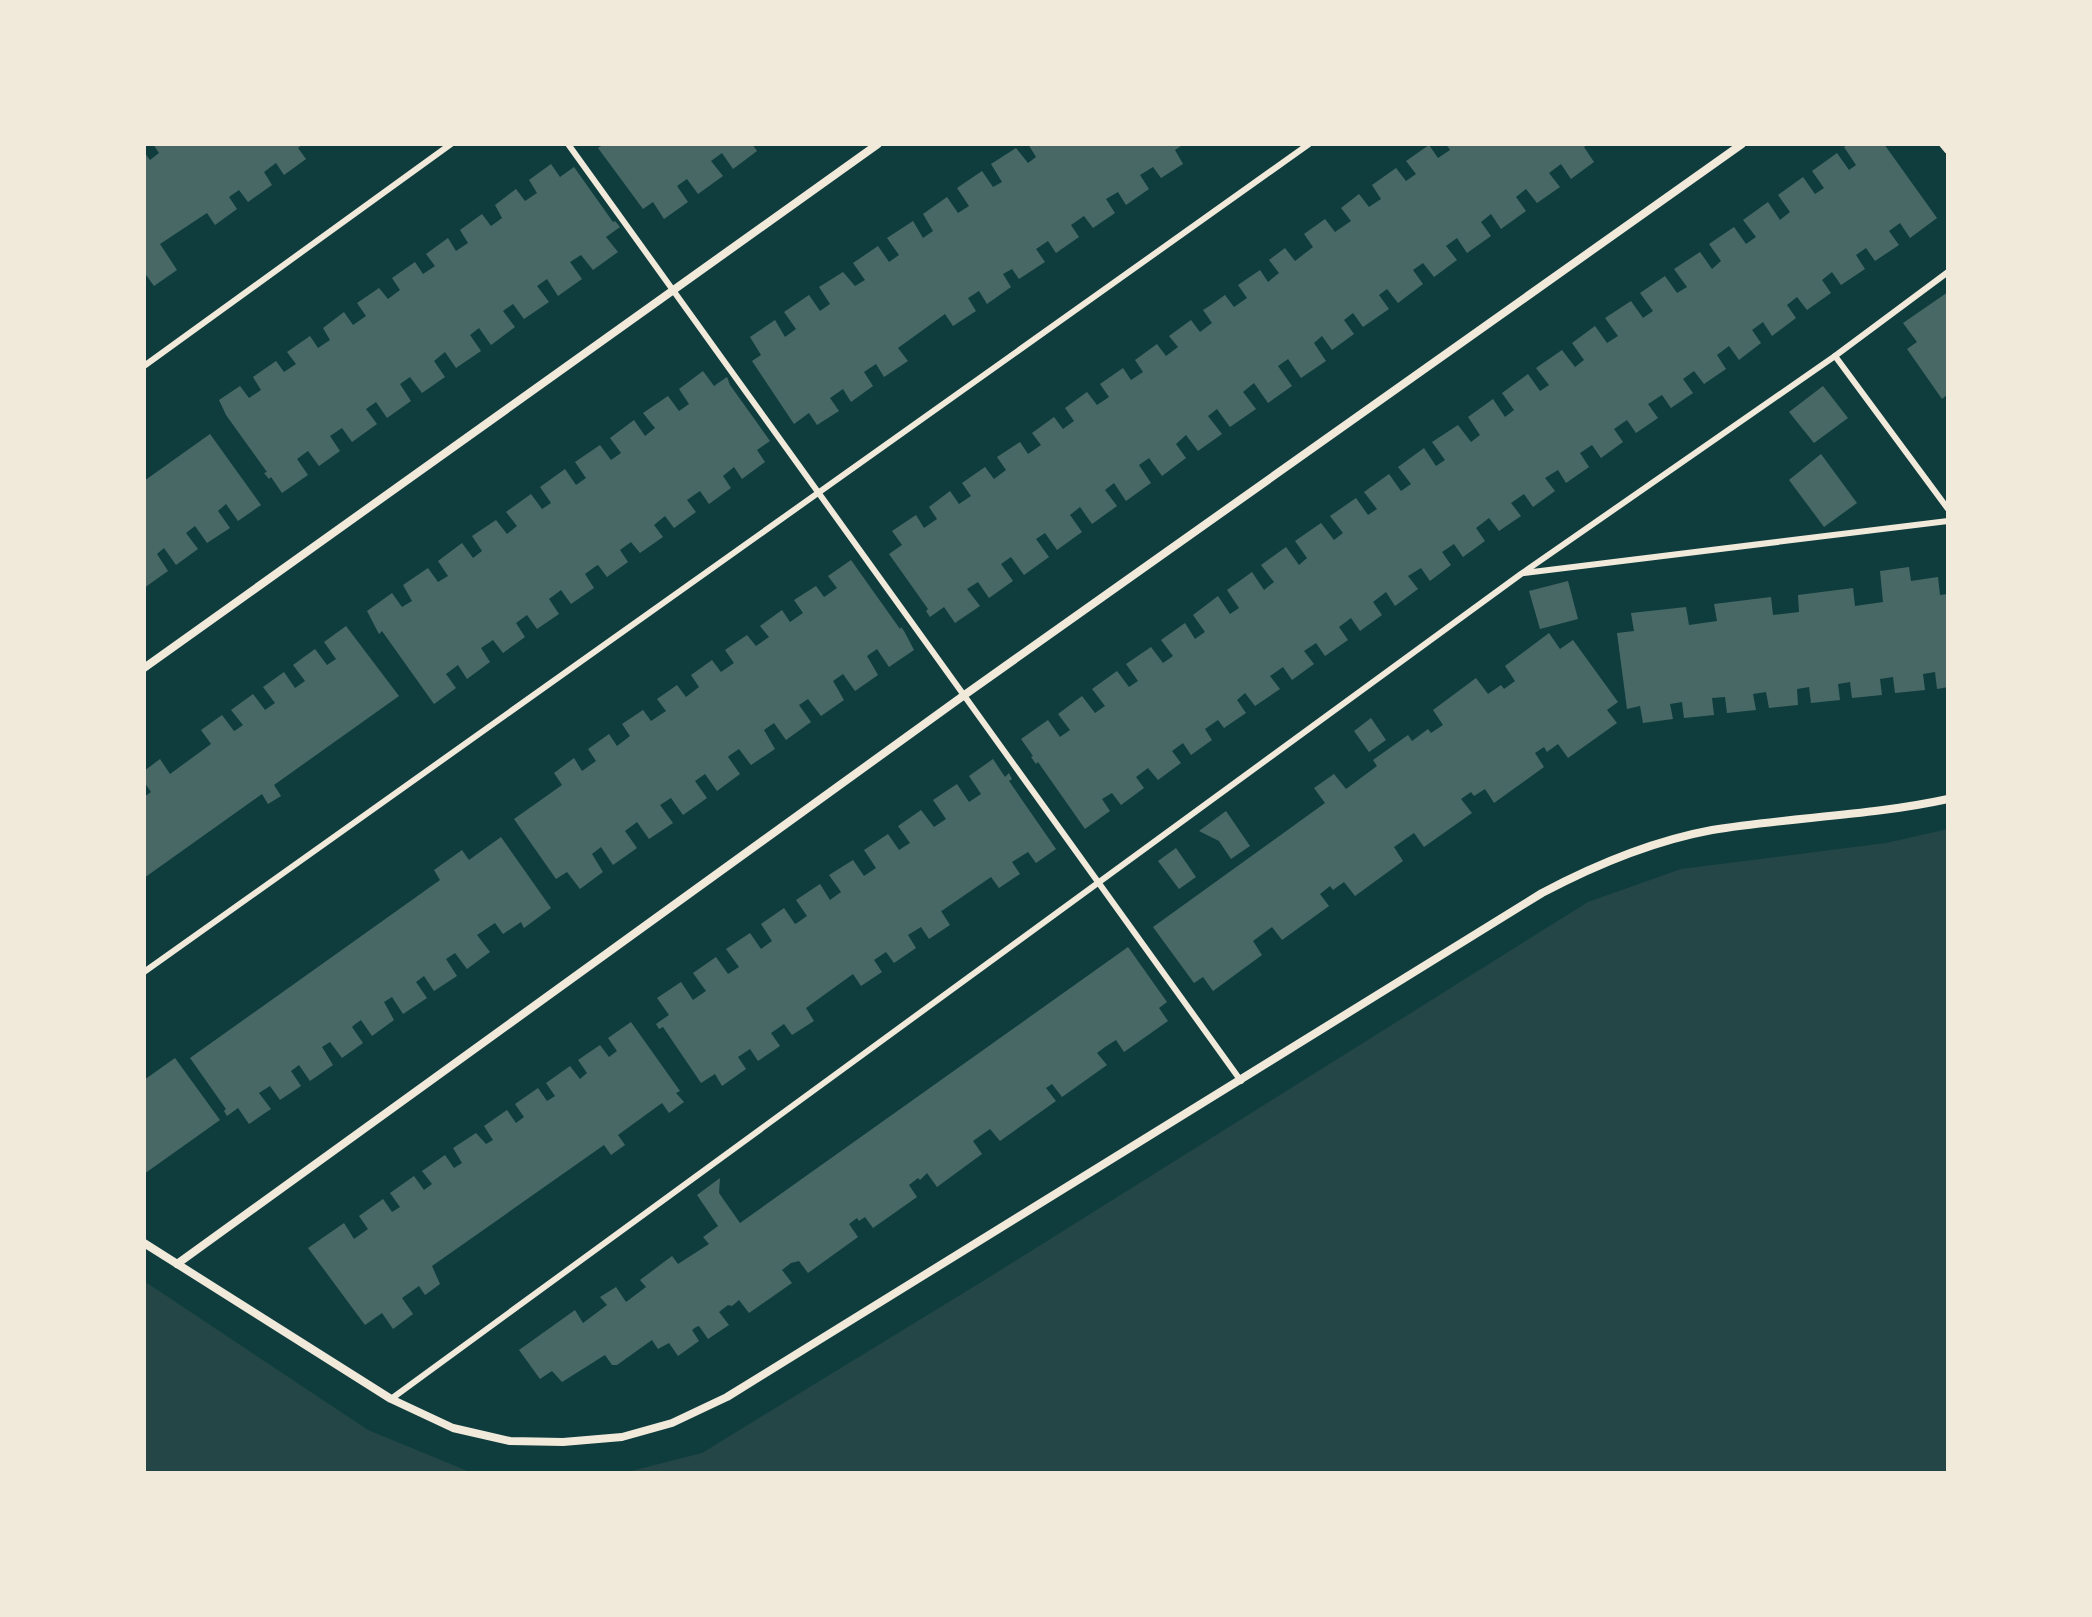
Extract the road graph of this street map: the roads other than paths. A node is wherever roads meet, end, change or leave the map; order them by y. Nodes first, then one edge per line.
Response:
1 (451, 144) edge
2 (568, 144) edge
3 (878, 144) edge
4 (1309, 144) edge
5 (1742, 144) edge
6 (1943, 144) edge
7 (1948, 150) edge
8 (1948, 272) edge
9 (672, 291) junction
10 (1835, 356) junction
11 (144, 366) edge
12 (818, 495) junction
13 (1948, 509) edge
14 (1948, 521) edge
15 (1521, 574) junction
16 (144, 668) edge
17 (963, 696) junction
18 (1948, 799) edge
19 (1097, 882) junction
20 (144, 972) edge
21 (1241, 1081) junction
22 (144, 1243) edge
23 (177, 1264) junction
24 (391, 1399) junction

1 - 11 lane
2 - 9 lane
3 - 9 street
4 - 12 lane
5 - 17 street
6 - 7 street
8 - 10 lane
9 - 12 lane
9 - 16 street
10 - 13 lane
10 - 15 lane
12 - 17 lane
12 - 20 lane
14 - 15 lane
15 - 19 lane
17 - 19 lane
17 - 23 street
18 - 21 street
19 - 21 lane
19 - 24 lane
21 - 24 street
22 - 23 street
23 - 24 street

